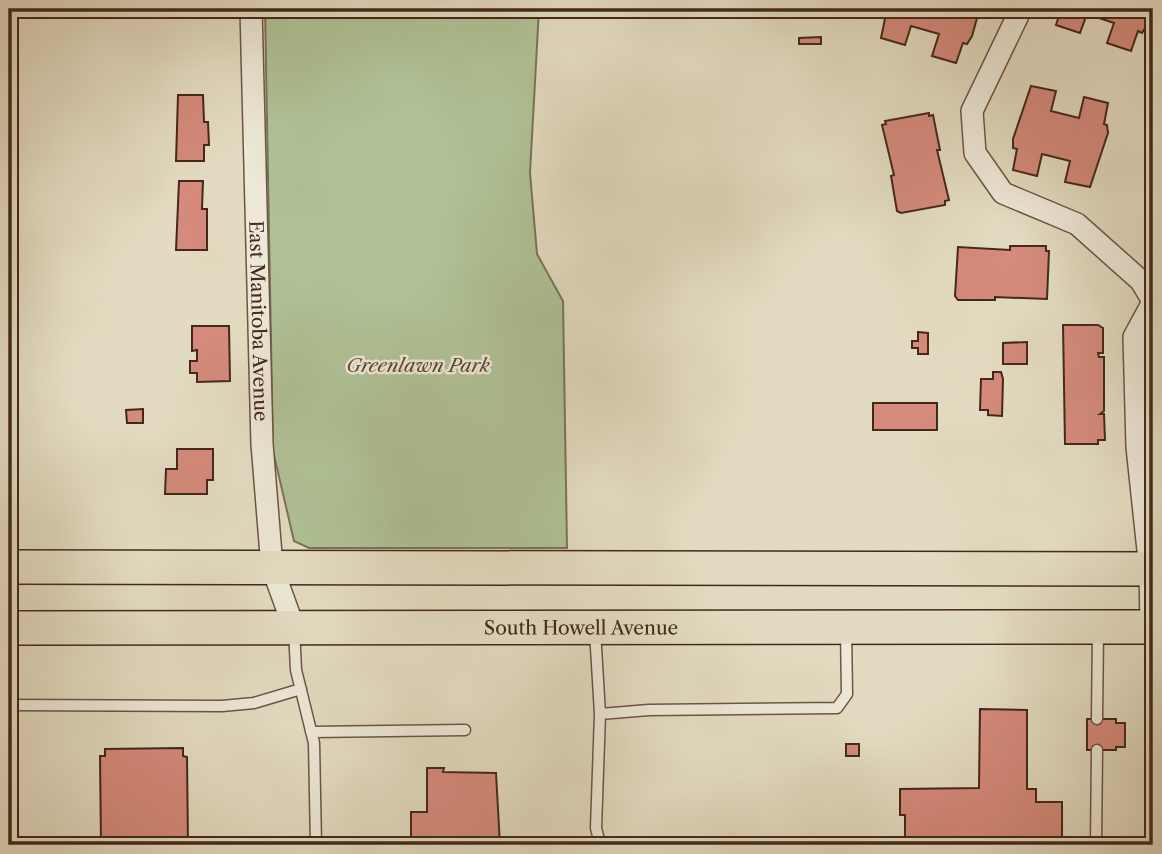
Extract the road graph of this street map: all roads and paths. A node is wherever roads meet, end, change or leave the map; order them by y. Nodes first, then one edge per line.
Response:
1 (251, 9) edge
2 (1021, 9) edge
3 (1147, 277) edge
4 (1153, 301) edge
5 (1153, 373) edge
6 (1137, 393) junction
7 (9, 566) edge
8 (272, 567) junction
9 (1152, 569) edge
10 (846, 626) junction
11 (595, 627) junction
12 (1098, 627) junction
13 (1152, 627) edge
14 (9, 628) edge
15 (294, 628) junction
16 (301, 689) junction
17 (9, 705) edge
18 (600, 714) junction
19 (1097, 719) dead end
20 (465, 730) dead end
21 (312, 732) junction
22 (1097, 750) dead end
23 (316, 845) edge
24 (608, 845) edge
25 (1096, 845) edge

1 - 8 street, East Manitoba Avenue
2 - 3 street
3 - 4 street
4 - 6 street
5 - 6 street
6 - 9 street
7 - 8 main road
8 - 9 main road
8 - 15 street, East Manitoba Avenue
9 - 13 street
10 - 11 main road, South Howell Avenue
10 - 12 main road, South Howell Avenue
10 - 18 lane
11 - 15 main road, South Howell Avenue
11 - 18 lane
12 - 13 main road, South Howell Avenue
12 - 19 lane
14 - 15 main road, South Howell Avenue
15 - 16 lane
16 - 17 lane
16 - 21 lane
18 - 24 lane
20 - 21 lane
21 - 23 lane
22 - 25 lane

